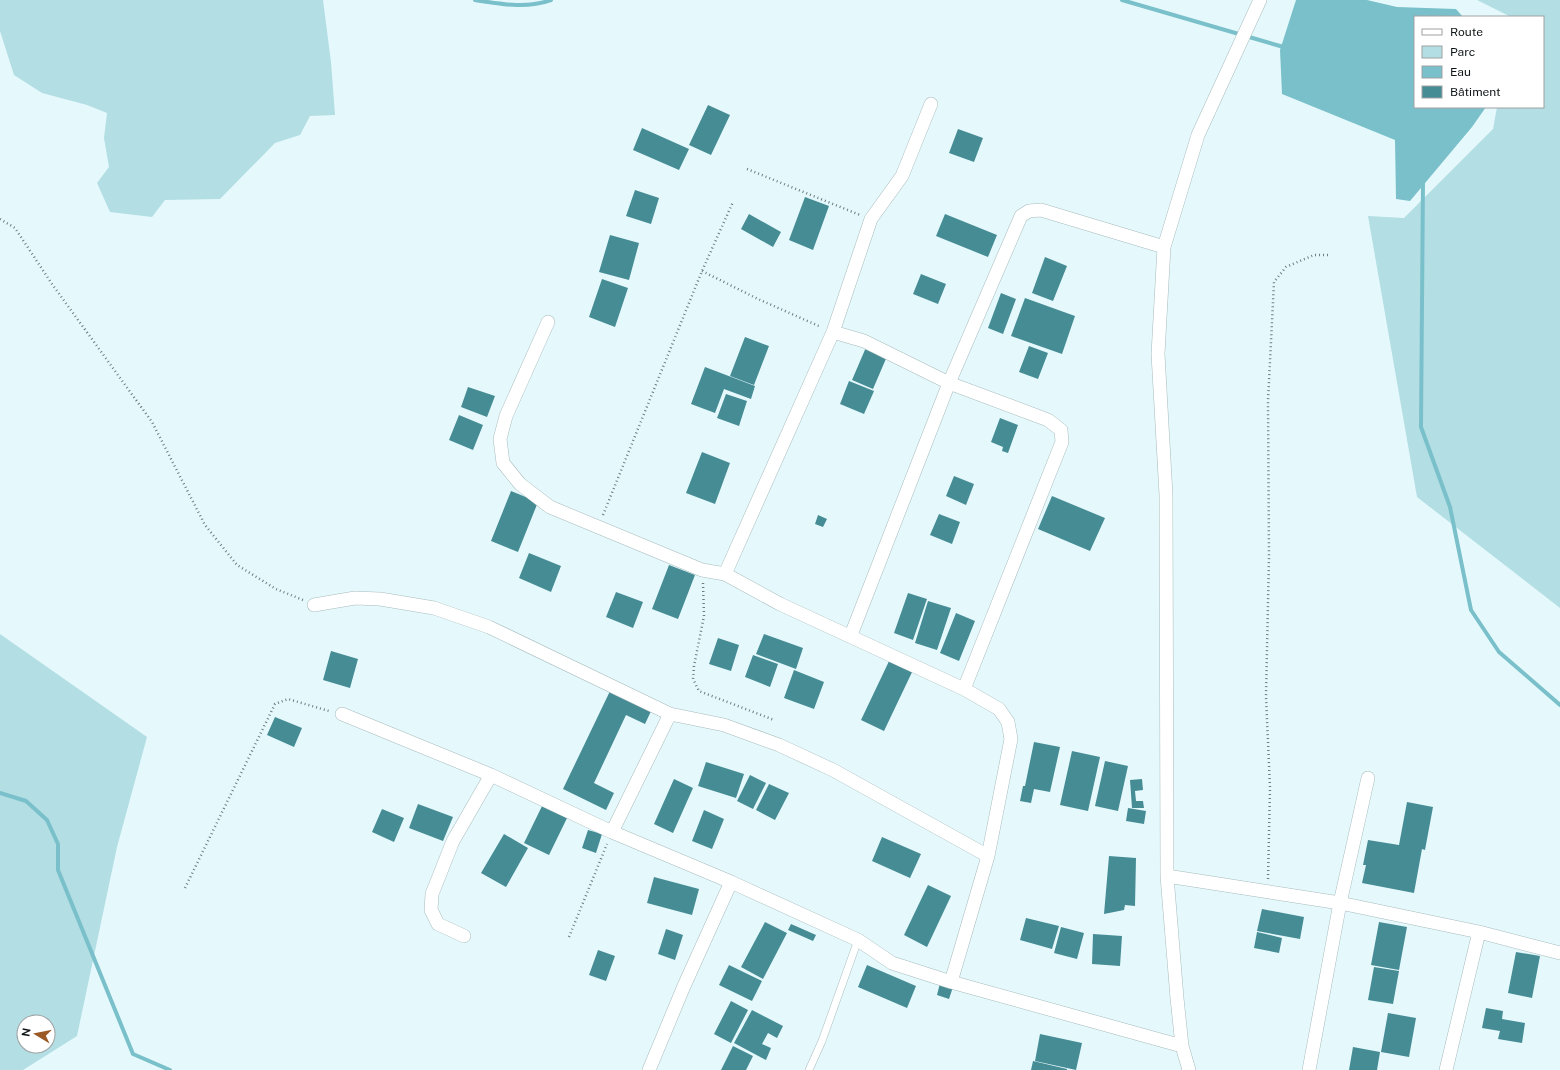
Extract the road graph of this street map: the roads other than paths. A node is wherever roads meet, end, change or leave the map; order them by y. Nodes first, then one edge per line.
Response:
1 (1260, 0) edge
2 (931, 104) dead end
3 (1164, 247) junction
4 (548, 322) dead end
5 (833, 332) junction
6 (949, 383) junction
7 (725, 574) junction
8 (314, 605) road end
9 (851, 635) junction
10 (964, 689) junction
11 (342, 714) road end
12 (670, 714) junction
13 (491, 775) junction
14 (1368, 778) dead end
15 (612, 832) junction
16 (988, 856) junction
17 (1167, 876) junction
18 (731, 882) junction
19 (1340, 903) junction
20 (1479, 932) junction
21 (464, 936) dead end
22 (858, 940) junction
23 (1560, 953) edge
24 (951, 982) junction
25 (1182, 1046) junction
26 (649, 1070) edge
27 (809, 1070) edge
28 (1189, 1070) edge
29 (1309, 1070) edge
30 (1446, 1070) edge

1 - 3 street
2 - 5 street
3 - 6 street
3 - 17 street
4 - 7 street
5 - 6 street
5 - 7 street
6 - 9 street
6 - 10 street
7 - 9 street
8 - 12 street
9 - 10 street
10 - 16 street
11 - 13 street
12 - 15 street
12 - 16 street
13 - 15 street
13 - 21 street
14 - 19 street
15 - 18 street
16 - 24 street
17 - 19 street
17 - 25 street
18 - 22 street
18 - 26 street
19 - 20 street
19 - 29 street
20 - 23 street
20 - 30 street
22 - 24 street
22 - 27 lane
24 - 25 street
25 - 28 street

